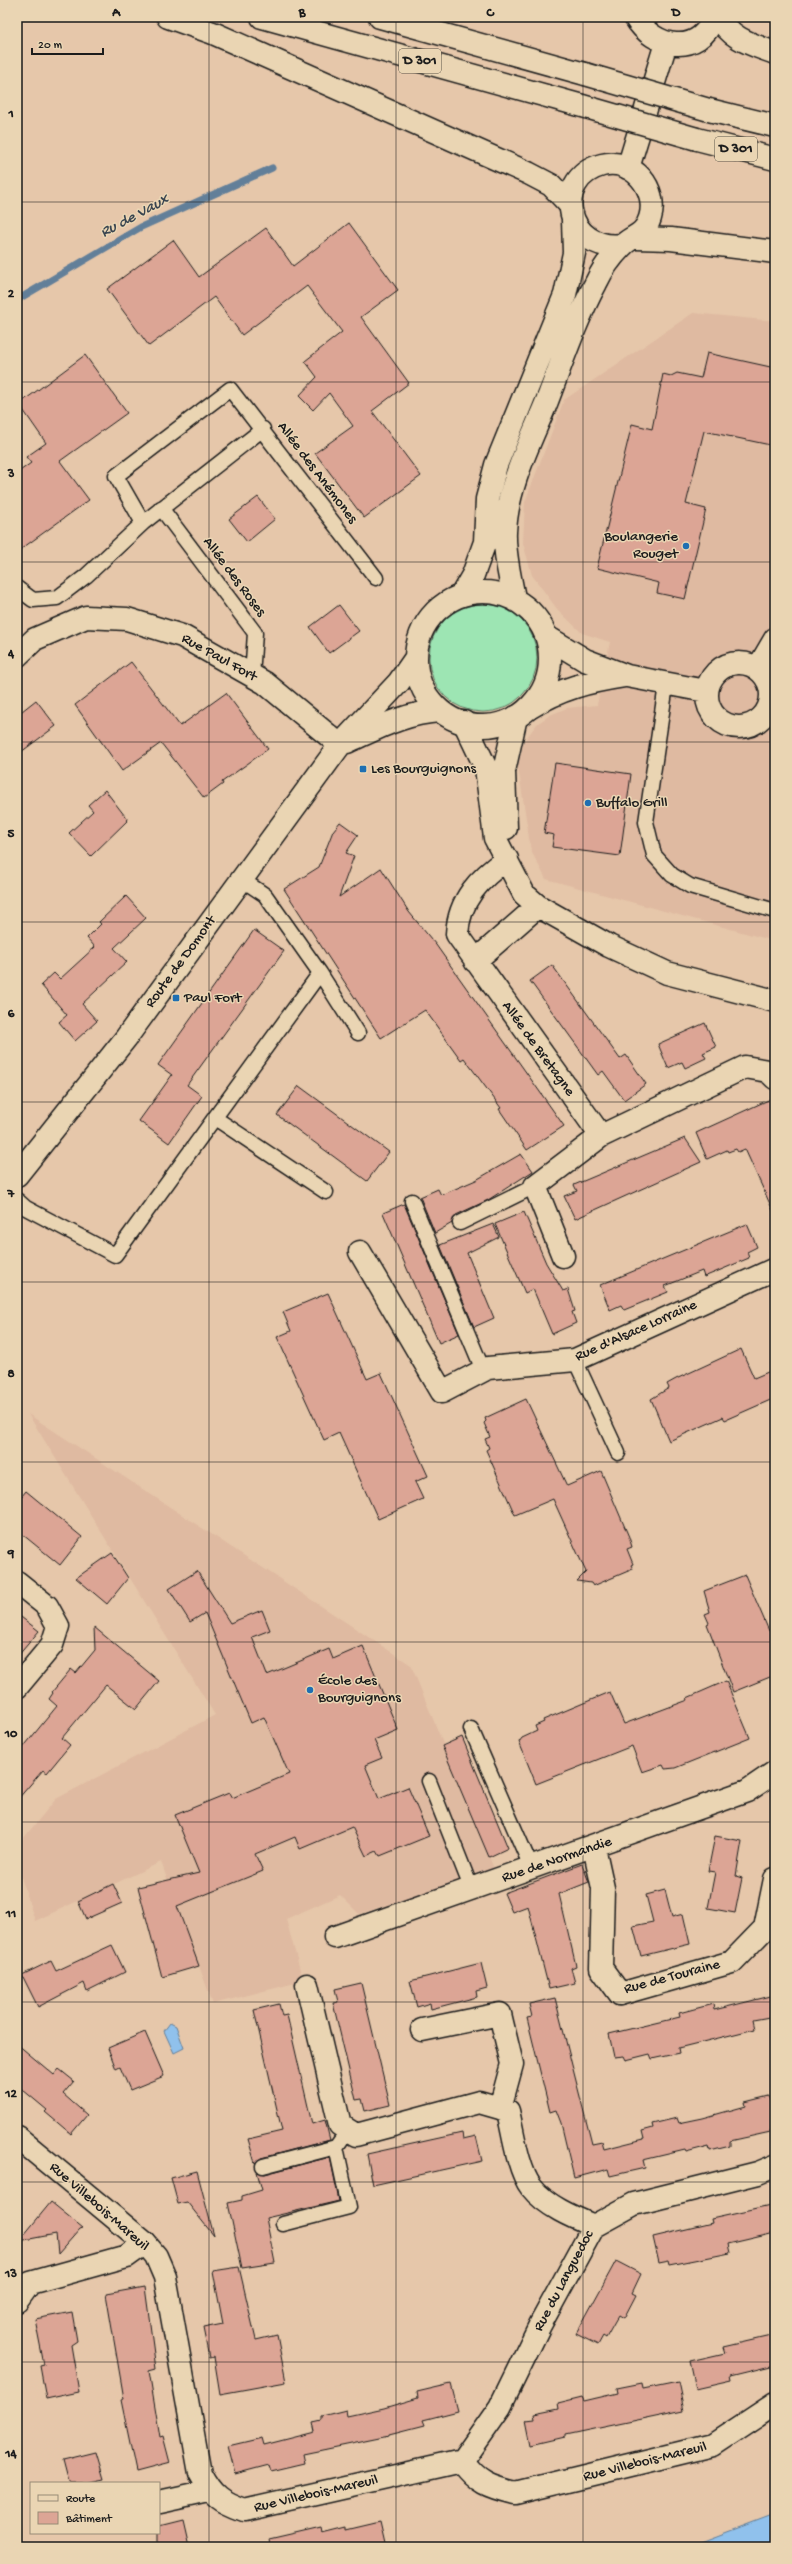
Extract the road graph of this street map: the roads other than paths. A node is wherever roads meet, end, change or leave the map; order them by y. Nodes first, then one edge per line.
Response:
1 (168, 17) edge
2 (262, 17) edge
3 (380, 17) edge
4 (635, 17) edge
5 (714, 17) edge
6 (720, 17) edge
7 (666, 43) junction
8 (775, 53) edge
9 (775, 126) edge
10 (775, 158) edge
11 (628, 168) junction
12 (571, 212) junction
13 (629, 241) junction
14 (775, 252) edge
15 (263, 428) junction
16 (161, 508) junction
17 (142, 523) junction
18 (376, 578) dead end
19 (17, 588) edge
20 (462, 594) junction
21 (514, 598) junction
22 (547, 637) junction
23 (775, 639) edge
24 (17, 656) edge
25 (415, 659) junction
26 (758, 668) junction
27 (252, 676) junction
28 (626, 676) junction
29 (666, 685) junction
30 (706, 691) junction
31 (440, 711) junction
32 (523, 713) junction
33 (464, 722) junction
34 (340, 745) junction
35 (507, 859) junction
36 (241, 879) junction
37 (538, 906) junction
38 (775, 911) edge
39 (475, 962) junction
40 (320, 973) junction
41 (775, 1001) edge
42 (358, 1033) dead end
43 (775, 1078) edge
44 (215, 1118) junction
45 (600, 1136) junction
46 (17, 1175) edge
47 (535, 1186) junction
48 (326, 1192) dead end
49 (17, 1200) edge
50 (412, 1202) dead end
51 (460, 1222) dead end
52 (360, 1252) dead end
53 (563, 1256) dead end
54 (775, 1269) edge
55 (575, 1360) junction
56 (483, 1370) junction
57 (618, 1453) dead end
58 (17, 1582) edge
59 (17, 1687) edge
60 (471, 1729) dead end
61 (775, 1772) edge
62 (429, 1781) dead end
63 (594, 1847) junction
64 (532, 1869) junction
65 (775, 1879) edge
66 (472, 1890) junction
67 (335, 1937) dead end
68 (307, 1985) dead end
69 (422, 2030) dead end
70 (500, 2108) junction
71 (17, 2137) edge
72 (342, 2139) junction
73 (263, 2166) dead end
74 (775, 2166) edge
75 (283, 2224) dead end
76 (594, 2226) junction
77 (145, 2243) junction
78 (17, 2302) edge
79 (775, 2404) edge
80 (462, 2461) junction
81 (209, 2491) junction
82 (160, 2502) edge

1 - 12 main road
2 - 10 main road, D 301, bridge
3 - 9 main road, D 301, bridge
4 - 7 main road
5 - 7 main road
6 - 8 main road
7 - 11 main road
11 - 12 main road
11 - 13 main road
12 - 13 main road
12 - 20 main road
13 - 14 main road
13 - 21 main road
15 - 16 lane
15 - 17 lane, Allée des Anémones
15 - 18 lane, Allée des Anémones
16 - 17 lane
16 - 27 lane, Allée des Roses
17 - 19 lane
20 - 21 main road
20 - 25 main road
21 - 22 main road
22 - 28 main road
22 - 32 main road
23 - 26 main road
24 - 27 main road, Rue Paul Fort
25 - 31 main road
25 - 34 main road, Route de Domont
26 - 30 main road
26 - 30 main road
27 - 34 main road, Rue Paul Fort
28 - 29 main road
28 - 32 main road
29 - 30 main road
29 - 38 lane
31 - 33 main road
31 - 34 main road, Route de Domont
32 - 33 main road
32 - 35 main road
33 - 35 main road
34 - 36 main road, Route de Domont
35 - 37 main road
35 - 39 main road, Allée de Bretagne
36 - 40 lane
36 - 46 main road, Route de Domont
37 - 39 main road
37 - 41 main road
39 - 45 main road, Allée de Bretagne
40 - 42 lane
40 - 44 lane
43 - 45 main road
44 - 48 lane
44 - 49 lane
45 - 47 main road
47 - 51 lane
47 - 53 main road
50 - 56 lane
52 - 56 main road, Rue d'Alsace Lorraine
54 - 55 main road, Rue d'Alsace Lorraine
55 - 56 main road, Rue d'Alsace Lorraine
55 - 57 lane
58 - 59 main road
60 - 64 lane
61 - 63 main road, Rue de Normandie
62 - 66 lane
63 - 64 main road, Rue de Normandie
63 - 65 main road, Rue de Touraine
64 - 66 main road, Rue de Normandie
66 - 67 main road, Rue de Normandie
68 - 72 main road
69 - 70 main road
70 - 72 main road
70 - 76 main road
71 - 77 main road, Rue Villebois-Mareuil
72 - 73 lane
72 - 75 lane
74 - 76 main road, Rue du Languedoc
76 - 80 main road, Rue du Languedoc
77 - 78 main road
77 - 81 main road, Rue Villebois-Mareuil
79 - 80 main road, Rue Villebois-Mareuil
80 - 81 main road, Rue Villebois-Mareuil
81 - 82 main road

